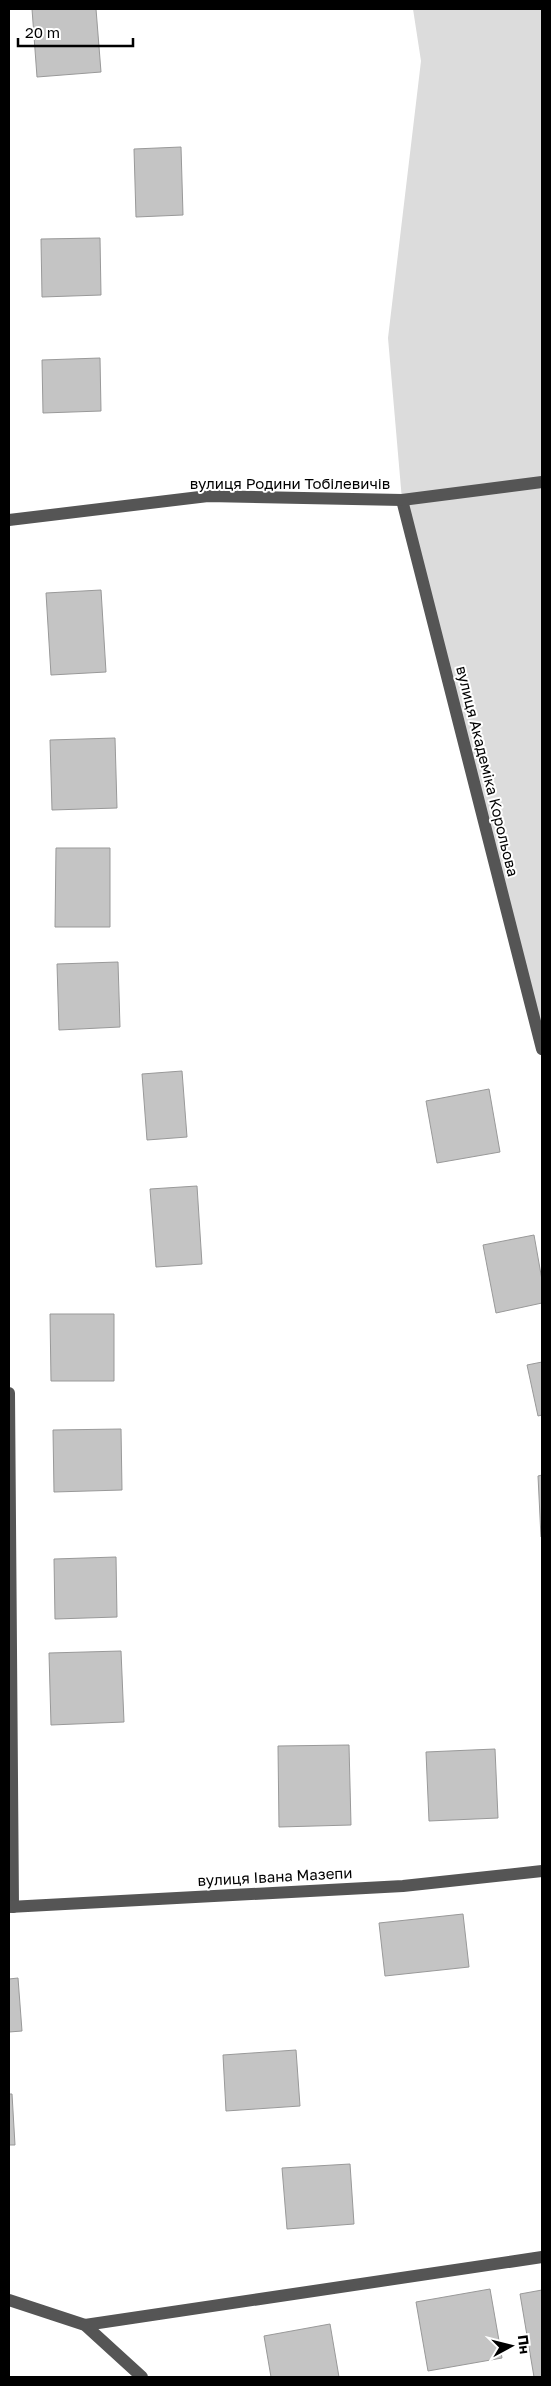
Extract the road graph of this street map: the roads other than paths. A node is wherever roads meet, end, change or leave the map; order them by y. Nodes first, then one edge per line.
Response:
1 (542, 482) edge
2 (402, 500) junction
3 (9, 520) edge
4 (542, 1049) edge
5 (9, 1393) edge
6 (542, 1870) edge
7 (11, 1907) edge
8 (542, 2256) edge
9 (9, 2300) edge
10 (85, 2325) junction
11 (142, 2377) edge

1 - 2 street, вулиця Родини Тобілевичів
2 - 3 street, вулиця Родини Тобілевичів
2 - 4 street, вулиця Академіка Корольова
5 - 7 street
6 - 7 street, вулиця Івана Мазепи
8 - 10 street
9 - 10 street
10 - 11 street

